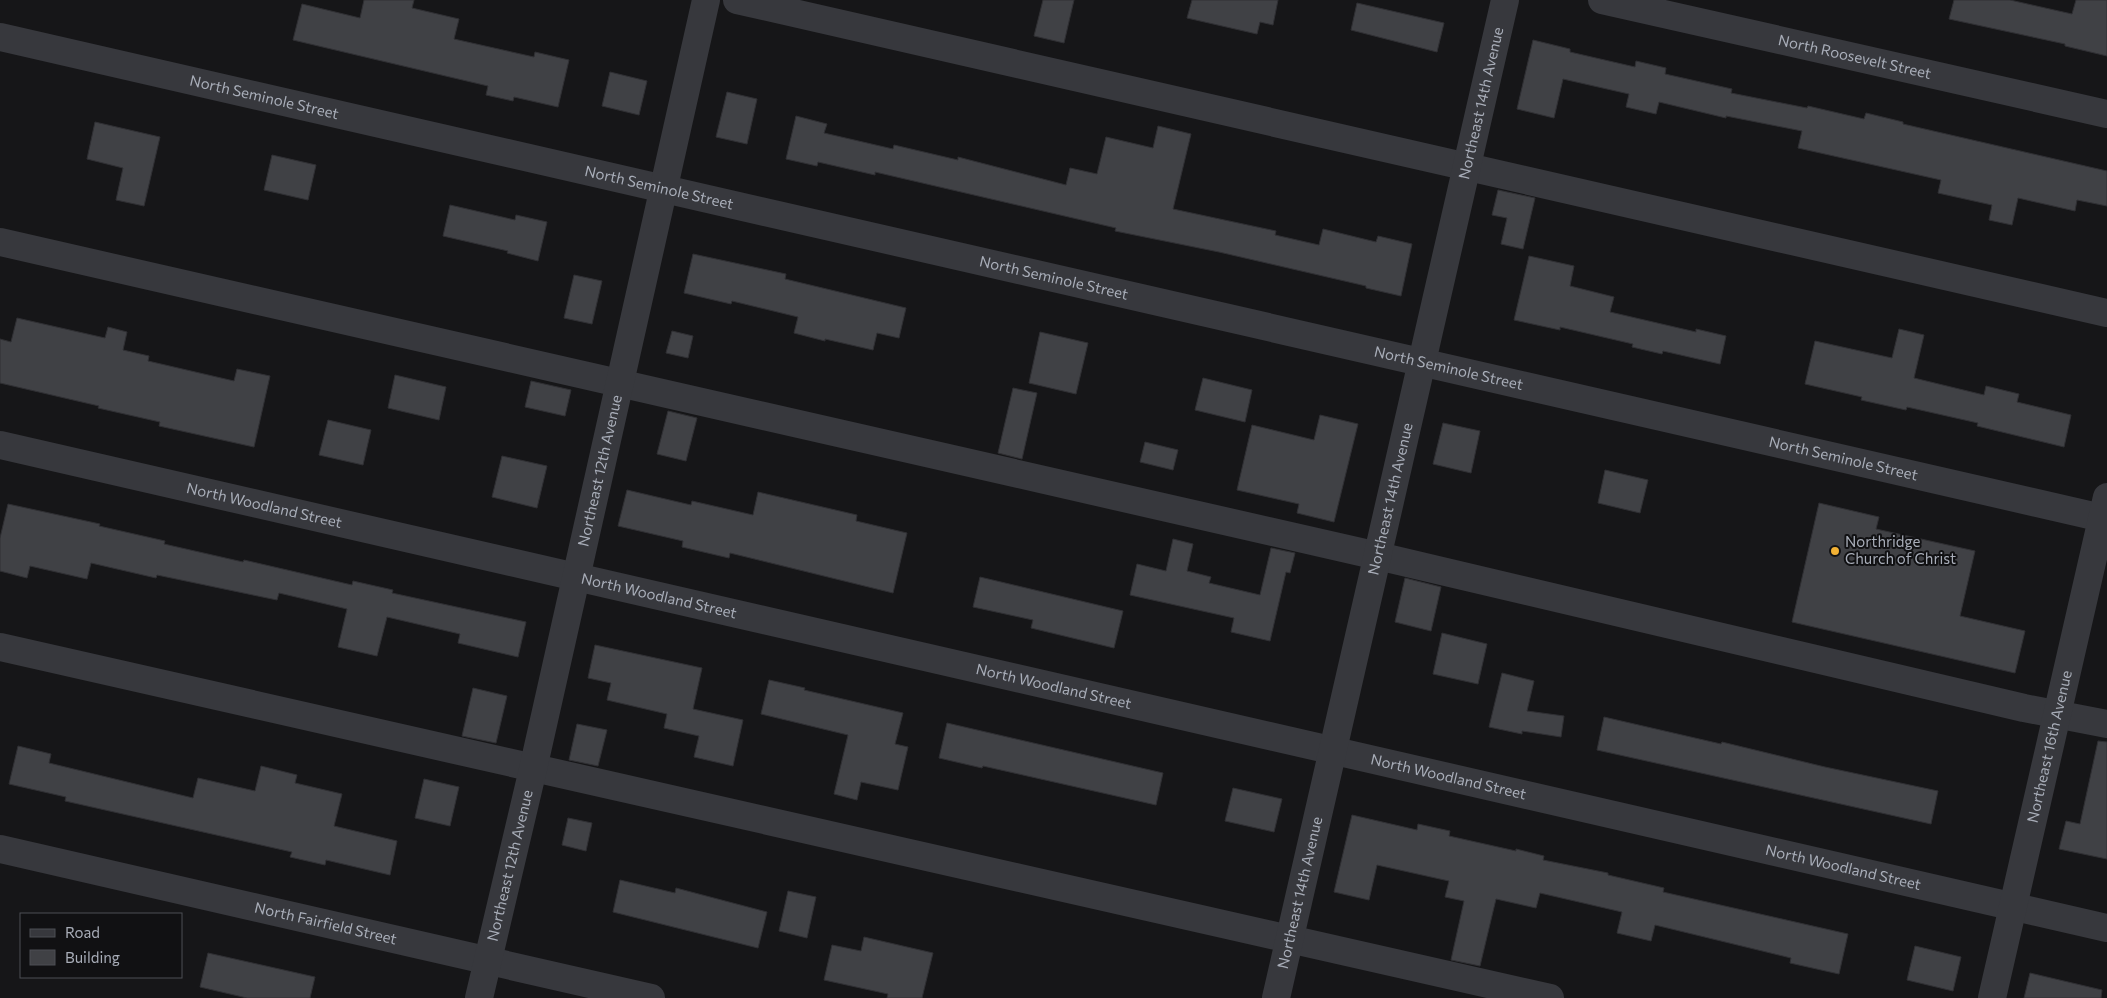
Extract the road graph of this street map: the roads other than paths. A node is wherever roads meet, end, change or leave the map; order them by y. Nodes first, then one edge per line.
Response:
1 (706, 0) edge
2 (736, 0) edge
3 (1506, 0) edge
4 (1602, 0) edge
5 (0, 37) edge
6 (2107, 114) edge
7 (1467, 167) junction
8 (663, 188) junction
9 (0, 242) edge
10 (2107, 313) edge
11 (1422, 362) junction
12 (619, 384) junction
13 (0, 445) edge
14 (2105, 511) edge
15 (1378, 556) junction
16 (576, 576) junction
17 (0, 647) edge
18 (2057, 715) junction
19 (2107, 724) edge
20 (1334, 751) junction
21 (533, 769) junction
22 (0, 849) edge
23 (2013, 906) junction
24 (2107, 928) edge
25 (1290, 938) junction
26 (487, 961) junction
27 (479, 998) edge
28 (651, 998) edge
29 (1276, 998) edge
30 (1550, 998) edge
31 (1992, 998) edge

1 - 8 street, Northeast 12th Avenue
2 - 7 street
3 - 7 street, Northeast 14th Avenue
4 - 6 street, North Roosevelt Street
5 - 8 street, North Seminole Street
7 - 10 street
7 - 11 street, Northeast 14th Avenue
8 - 11 street, North Seminole Street
8 - 12 street, Northeast 12th Avenue
9 - 12 street
11 - 14 street, North Seminole Street
11 - 15 street, Northeast 14th Avenue
12 - 15 street
12 - 16 street, Northeast 12th Avenue
13 - 16 street, North Woodland Street
14 - 18 street, Northeast 16th Avenue
15 - 18 street
15 - 20 street, Northeast 14th Avenue
16 - 20 street, North Woodland Street
16 - 21 street, Northeast 12th Avenue
17 - 21 street
18 - 19 street
18 - 23 street, Northeast 16th Avenue
20 - 23 street, North Woodland Street
20 - 25 street, Northeast 14th Avenue
21 - 25 street
21 - 26 street, Northeast 12th Avenue
22 - 26 street, North Fairfield Street
23 - 24 street, North Woodland Street
23 - 31 street, Northeast 16th Avenue
25 - 29 street, Northeast 14th Avenue
25 - 30 street
26 - 27 street, Northeast 12th Avenue
26 - 28 street, North Fairfield Street

